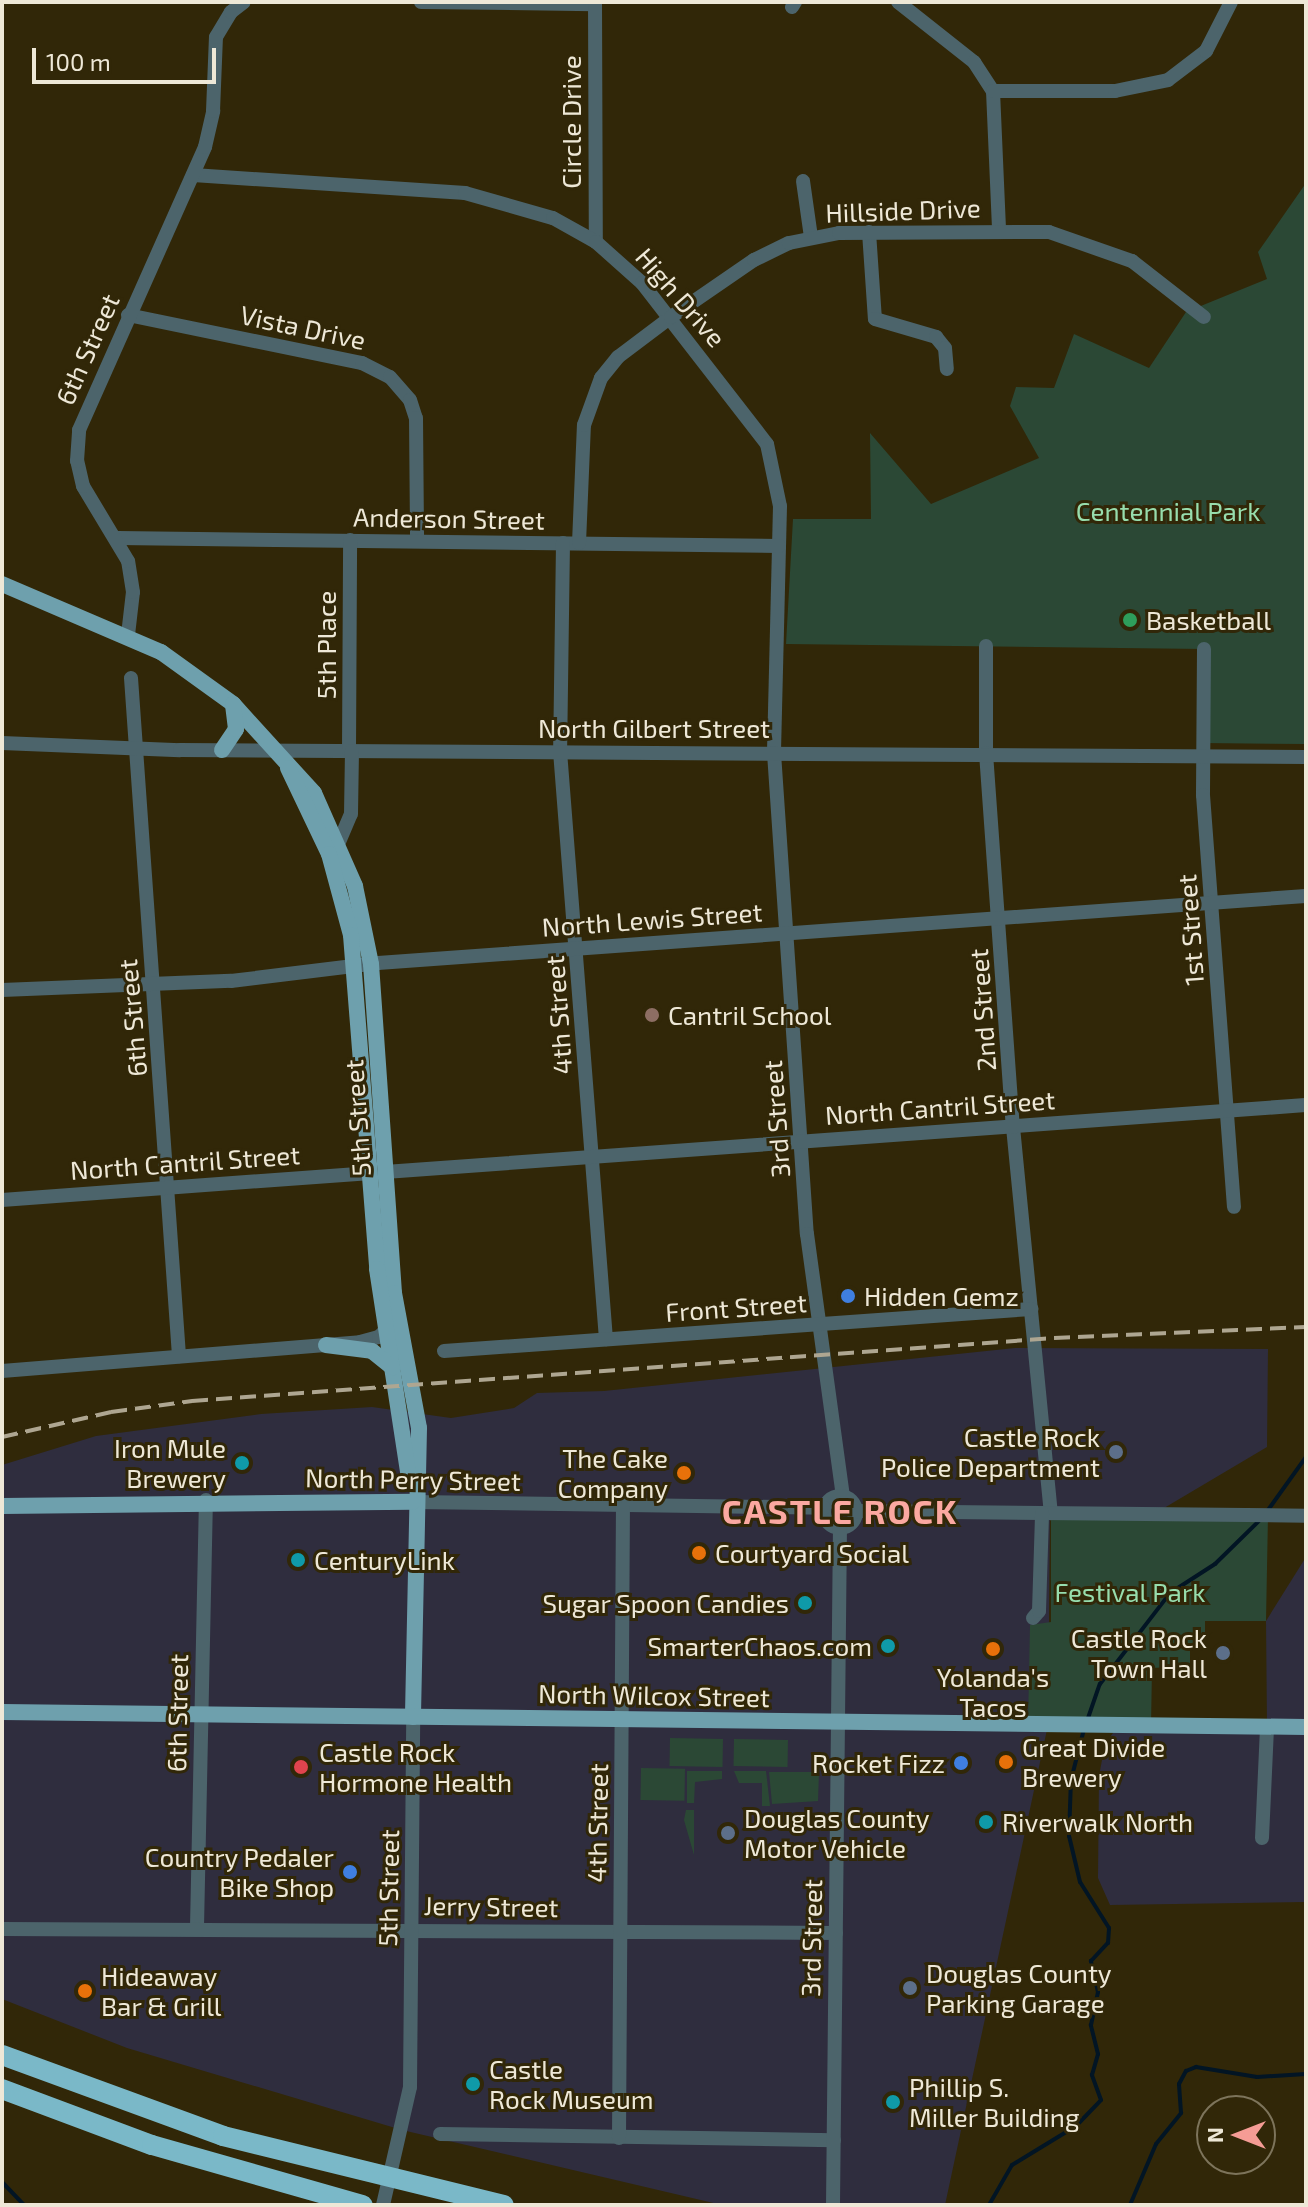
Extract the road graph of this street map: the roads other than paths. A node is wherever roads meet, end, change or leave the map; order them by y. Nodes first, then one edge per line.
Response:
1 (244, 2) edge
2 (421, 2) edge
3 (898, 2) edge
4 (1231, 2) edge
5 (595, 3) edge
6 (993, 91) junction
7 (193, 175) junction
8 (803, 181) dead end
9 (999, 231) junction
10 (869, 232) junction
11 (811, 237) junction
12 (596, 242) junction
13 (128, 315) junction
14 (671, 317) junction
15 (1204, 317) dead end
16 (947, 369) dead end
17 (118, 538) junction
18 (350, 540) junction
19 (417, 541) junction
20 (563, 543) junction
21 (579, 543) junction
22 (779, 546) junction
23 (3, 586) edge
24 (128, 635) junction
25 (986, 646) dead end
26 (1204, 649) dead end
27 (131, 678) dead end
28 (233, 704) junction
29 (2, 743) edge
30 (136, 749) junction
31 (222, 750) junction
32 (280, 750) junction
33 (350, 751) junction
34 (560, 751) junction
35 (774, 753) junction
36 (986, 753) junction
37 (1202, 756) junction
38 (1306, 757) edge
39 (339, 842) junction
40 (1306, 896) edge
41 (1212, 902) junction
42 (1000, 918) junction
43 (787, 933) junction
44 (578, 948) junction
45 (363, 965) junction
46 (152, 984) junction
47 (2, 990) edge
48 (1306, 1105) edge
49 (1225, 1110) junction
50 (1013, 1127) junction
51 (801, 1140) junction
52 (592, 1155) junction
53 (378, 1173) junction
54 (168, 1188) junction
55 (2, 1200) edge
56 (1234, 1207) dead end
57 (387, 1289) junction
58 (1032, 1309) junction
59 (817, 1326) junction
60 (386, 1333) junction
61 (606, 1339) junction
62 (360, 1342) junction
63 (326, 1345) junction
64 (444, 1351) dead end
65 (179, 1356) junction
66 (392, 1367) junction
67 (2, 1371) edge
68 (843, 1496) junction
69 (206, 1500) junction
70 (413, 1502) junction
71 (2, 1506) edge
72 (824, 1508) junction
73 (623, 1509) junction
74 (856, 1511) junction
75 (1047, 1513) junction
76 (1306, 1516) edge
77 (840, 1528) junction
78 (1033, 1618) dead end
79 (2, 1712) edge
80 (201, 1714) junction
81 (413, 1717) junction
82 (622, 1719) junction
83 (838, 1721) junction
84 (1267, 1727) junction
85 (1306, 1727) edge
86 (1262, 1838) dead end
87 (197, 1927) junction
88 (2, 1929) edge
89 (411, 1929) junction
90 (620, 1931) junction
91 (836, 1933) junction
92 (2, 2046) edge
93 (2, 2055) edge
94 (67, 2082) junction
95 (2, 2089) edge
96 (440, 2134) dead end
97 (619, 2138) junction
98 (834, 2140) junction
99 (363, 2205) edge
100 (383, 2205) edge
101 (504, 2205) edge
102 (833, 2205) edge

1 - 7 street, 6th Street
2 - 5 street
3 - 6 street
4 - 6 street
5 - 12 street, Circle Drive
6 - 9 street
7 - 12 street, High Drive
7 - 13 street, 6th Street
8 - 11 street
9 - 10 street, Hillside Drive
9 - 15 street, Hillside Drive
10 - 11 street, Hillside Drive
10 - 16 street
11 - 14 street, Hillside Drive
12 - 14 street, High Drive
13 - 17 street, 6th Street
13 - 19 street, Vista Drive
14 - 21 street, Hillside Drive
14 - 22 street, High Drive
17 - 18 street, Anderson Street
17 - 24 street, 6th Street
18 - 19 street, Anderson Street
18 - 33 street, 5th Place
19 - 20 street, Anderson Street
20 - 21 street, Anderson Street
20 - 34 street, 4th Street
21 - 22 street, Anderson Street
22 - 35 street, 3rd Street
23 - 24 main road, 5th Street
24 - 28 main road, 5th Street
25 - 36 street, 2nd Street
26 - 37 street, 1st Street
27 - 30 street, 6th Street
28 - 31 main road
28 - 32 main road, 5th Street
29 - 30 street, North Gilbert Street
30 - 31 street, North Gilbert Street
30 - 46 street, 6th Street
31 - 32 street, North Gilbert Street
32 - 33 street, North Gilbert Street
32 - 39 main road, 5th Street
32 - 45 main road, 5th Street
33 - 34 street, North Gilbert Street
33 - 39 street, 5th Place
34 - 35 street, North Gilbert Street
34 - 44 street, 4th Street
35 - 36 street, North Gilbert Street
35 - 43 street, 3rd Street
36 - 37 street, North Gilbert Street
36 - 42 street, 2nd Street
37 - 38 street, North Gilbert Street
37 - 41 street, 1st Street
39 - 45 main road, 5th Street
40 - 41 street, North Lewis Street
41 - 42 street, North Lewis Street
41 - 49 street, 1st Street
42 - 43 street, North Lewis Street
42 - 50 street, 2nd Street
43 - 44 street, North Lewis Street
43 - 51 street, 3rd Street
44 - 45 street, North Lewis Street
44 - 52 street, 4th Street
45 - 46 street, North Lewis Street
45 - 53 main road, 5th Street
46 - 47 street, North Lewis Street
46 - 54 street, 6th Street
48 - 49 street, North Cantril Street
49 - 50 street, North Cantril Street
49 - 56 street, 1st Street
50 - 51 street, North Cantril Street
50 - 58 street, 2nd Street
51 - 52 street, North Cantril Street
51 - 59 street, 3rd Street
52 - 53 street, North Cantril Street
52 - 61 street, 4th Street
53 - 54 street, North Cantril Street
53 - 57 main road, 5th Street
54 - 55 street, North Cantril Street
54 - 65 street, 6th Street
57 - 60 main road, 5th Street
57 - 62 street
57 - 70 main road, 5th Street
58 - 59 street, Front Street
58 - 75 street, 2nd Street
59 - 61 street, Front Street
59 - 68 street, 3rd Street
60 - 62 street
60 - 66 main road, 5th Street
61 - 64 street, Front Street
62 - 63 street
63 - 65 street
63 - 66 main road
65 - 67 street
66 - 70 main road, 5th Street
68 - 72 street
68 - 74 street
69 - 70 main road, North Perry Street
69 - 71 main road, North Perry Street
69 - 80 street, 6th Street
70 - 73 street, North Perry Street
70 - 81 main road, 5th Street
72 - 73 street, North Perry Street
72 - 77 street
73 - 82 street, 4th Street
74 - 75 street
74 - 77 street
75 - 76 street
75 - 78 street, 2nd Street
77 - 83 street, 3rd Street
79 - 80 main road, North Wilcox Street
80 - 81 main road, North Wilcox Street
80 - 87 street, 6th Street
81 - 82 main road, North Wilcox Street
81 - 89 street, 5th Street
82 - 83 main road, North Wilcox Street
82 - 90 street, 4th Street
83 - 84 main road, North Wilcox Street
83 - 91 street, 3rd Street
84 - 85 main road, North Wilcox Street
84 - 86 street
87 - 88 street, Jerry Street
87 - 89 street, Jerry Street
89 - 90 street, Jerry Street
89 - 100 street, 5th Street
90 - 91 street, Jerry Street
90 - 97 street, 4th Street
91 - 98 street, 3rd Street
92 - 94 highway
93 - 94 highway
94 - 101 highway
95 - 99 highway
96 - 97 street
97 - 98 street
98 - 102 street, 3rd Street

